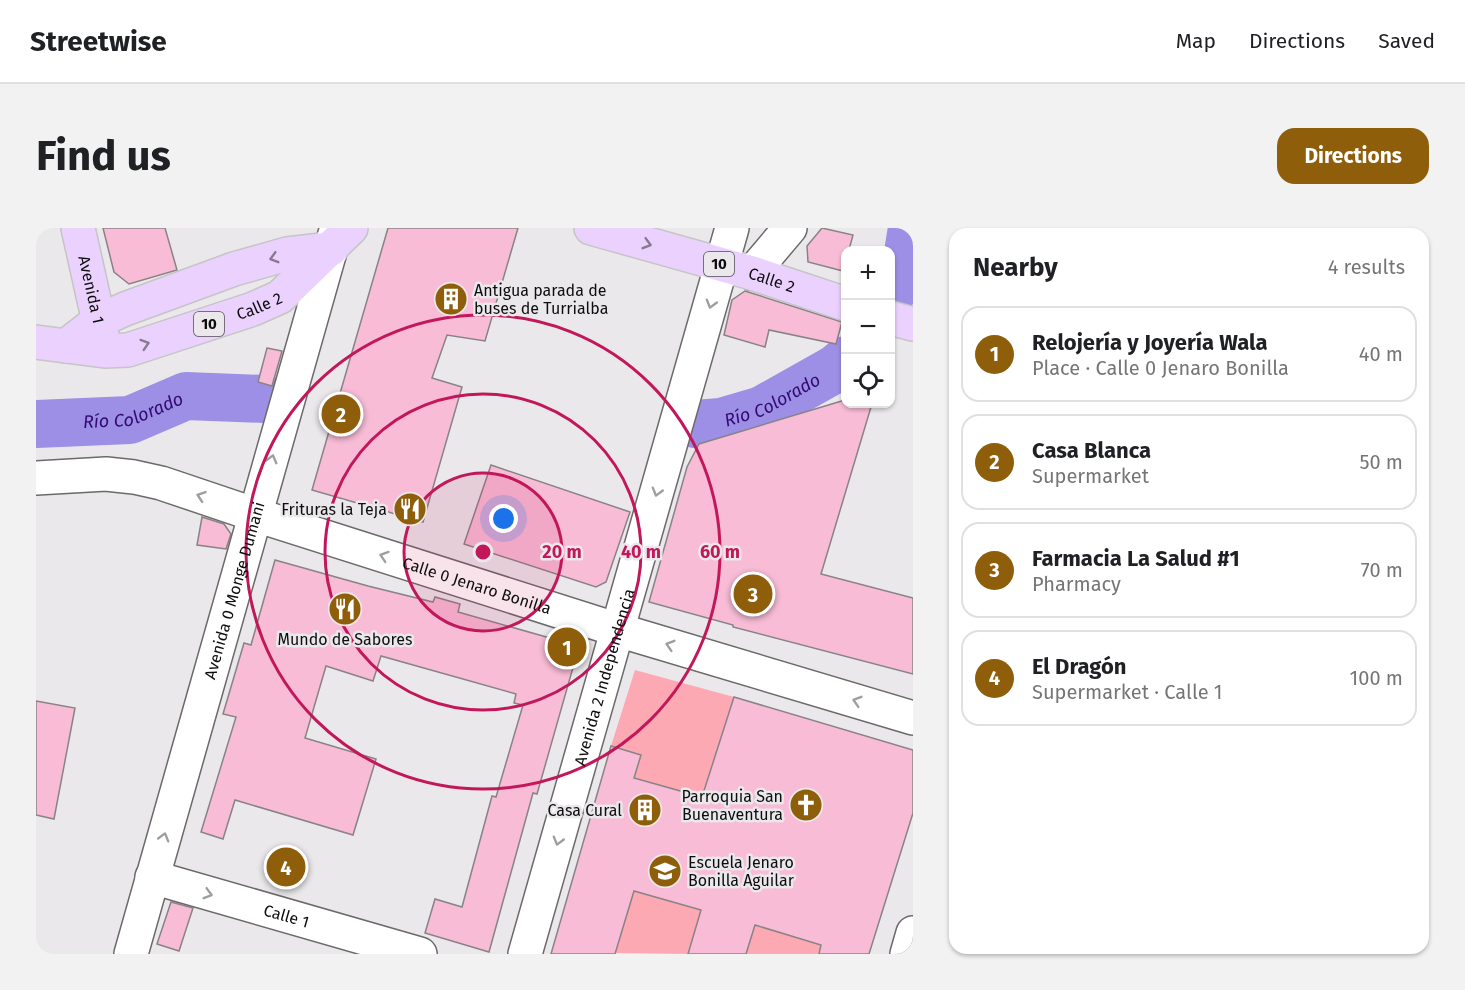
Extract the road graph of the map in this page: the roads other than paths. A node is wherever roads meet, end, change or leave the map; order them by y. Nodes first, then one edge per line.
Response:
1 (78, 228) edge
2 (591, 228) edge
3 (732, 228) edge
4 (790, 228) edge
5 (340, 235) edge
6 (737, 269) junction
7 (296, 282) junction
8 (841, 302) edge
9 (895, 319) edge
10 (913, 324) edge
11 (102, 336) junction
12 (51, 344) edge
13 (303, 344) junction
14 (36, 478) edge
15 (256, 515) junction
16 (618, 630) junction
17 (913, 718) edge
18 (152, 877) junction
19 (913, 933) edge
20 (131, 954) edge
21 (420, 954) edge
22 (525, 954) edge
23 (907, 954) edge

1 - 11 main road, Avenida 1
2 -> 6 main road, Calle 2 / 10
3 - 6 street, Avenida 2 Independencia
4 - 6 street
5 - 7 main road, Calle 2 / 10
5 -> 11 main road
5 - 13 street, Avenida 0 Monge Dumani
6 - 8 main road, Calle 2 / 10
6 -> 16 street, Avenida 2 Independencia
11 -> 7 main road, Calle 2 / 10
7 - 13 street
9 - 10 main road
11 - 12 main road
15 -> 13 street, Avenida 0 Monge Dumani
15 -> 14 street, Calle 0 Jenaro Bonilla
16 -> 15 street, Calle 0 Jenaro Bonilla
18 -> 15 street, Avenida 0 Monge Dumani
17 -> 16 street, Calle 0 Jenaro Bonilla
16 -> 22 street, Avenida 2 Independencia
18 - 20 street, Avenida 0 Monge Dumani
18 -> 21 street, Calle 1
19 - 23 street

